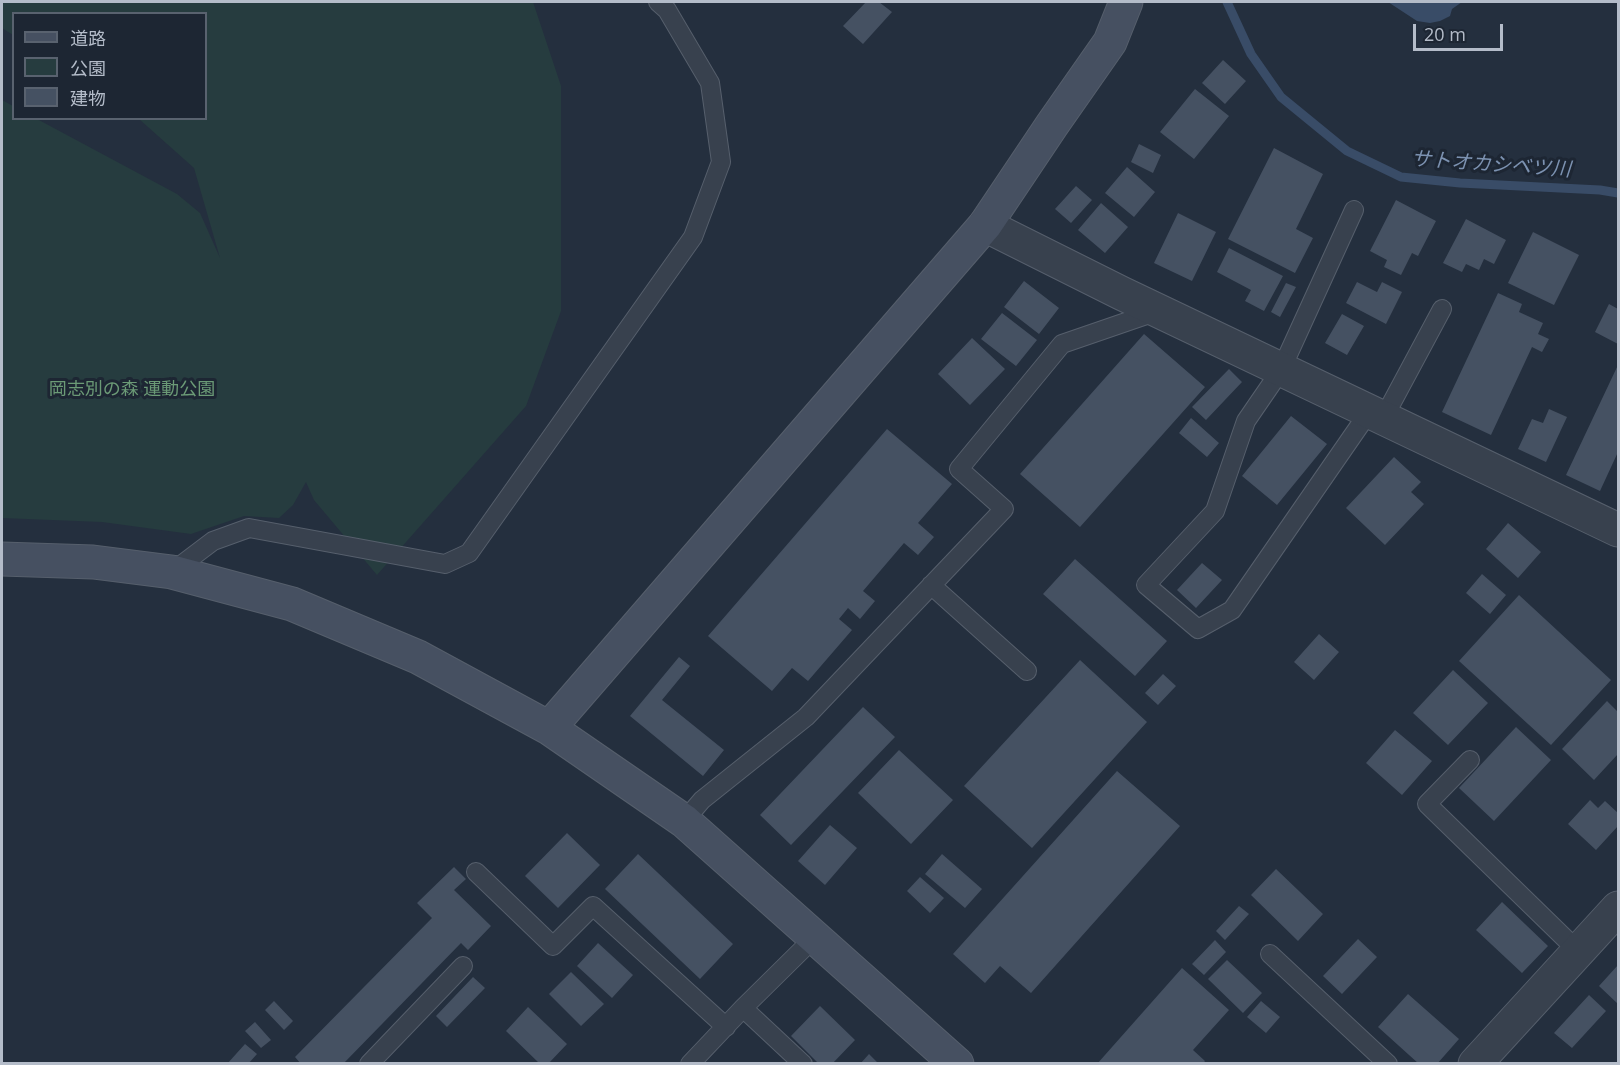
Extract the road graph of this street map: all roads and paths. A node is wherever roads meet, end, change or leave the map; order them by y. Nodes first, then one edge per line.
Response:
1 (658, 2) edge
2 (1126, 2) edge
3 (1354, 210) dead end
4 (985, 225) junction
5 (1442, 309) dead end
6 (1158, 311) junction
7 (1281, 370) junction
8 (1376, 415) junction
9 (1618, 530) edge
10 (2, 559) edge
11 (172, 572) junction
12 (931, 585) junction
13 (1027, 671) dead end
14 (549, 728) junction
15 (1470, 760) dead end
16 (684, 821) junction
17 (476, 872) dead end
18 (1618, 909) edge
19 (815, 937) junction
20 (1579, 952) junction
21 (1270, 954) dead end
22 (463, 966) dead end
23 (743, 1008) junction
24 (726, 1027) junction
25 (369, 1064) edge
26 (690, 1064) edge
27 (803, 1064) edge
28 (957, 1064) edge
29 (1388, 1064) edge
30 (1475, 1064) edge

1 - 11 lane
2 - 4 street
3 - 7 lane
4 - 6 street
4 - 14 street
5 - 8 lane
6 - 7 street
6 - 12 lane
7 - 8 street
7 - 8 lane
8 - 9 street
10 - 11 street
11 - 14 street
12 - 13 lane
12 - 16 lane
14 - 16 street
15 - 20 lane
16 - 19 street
17 - 24 lane
18 - 20 street
19 - 23 lane
19 - 28 street
20 - 30 street
21 - 29 lane
22 - 25 lane
23 - 24 lane
23 - 27 lane
24 - 26 lane

